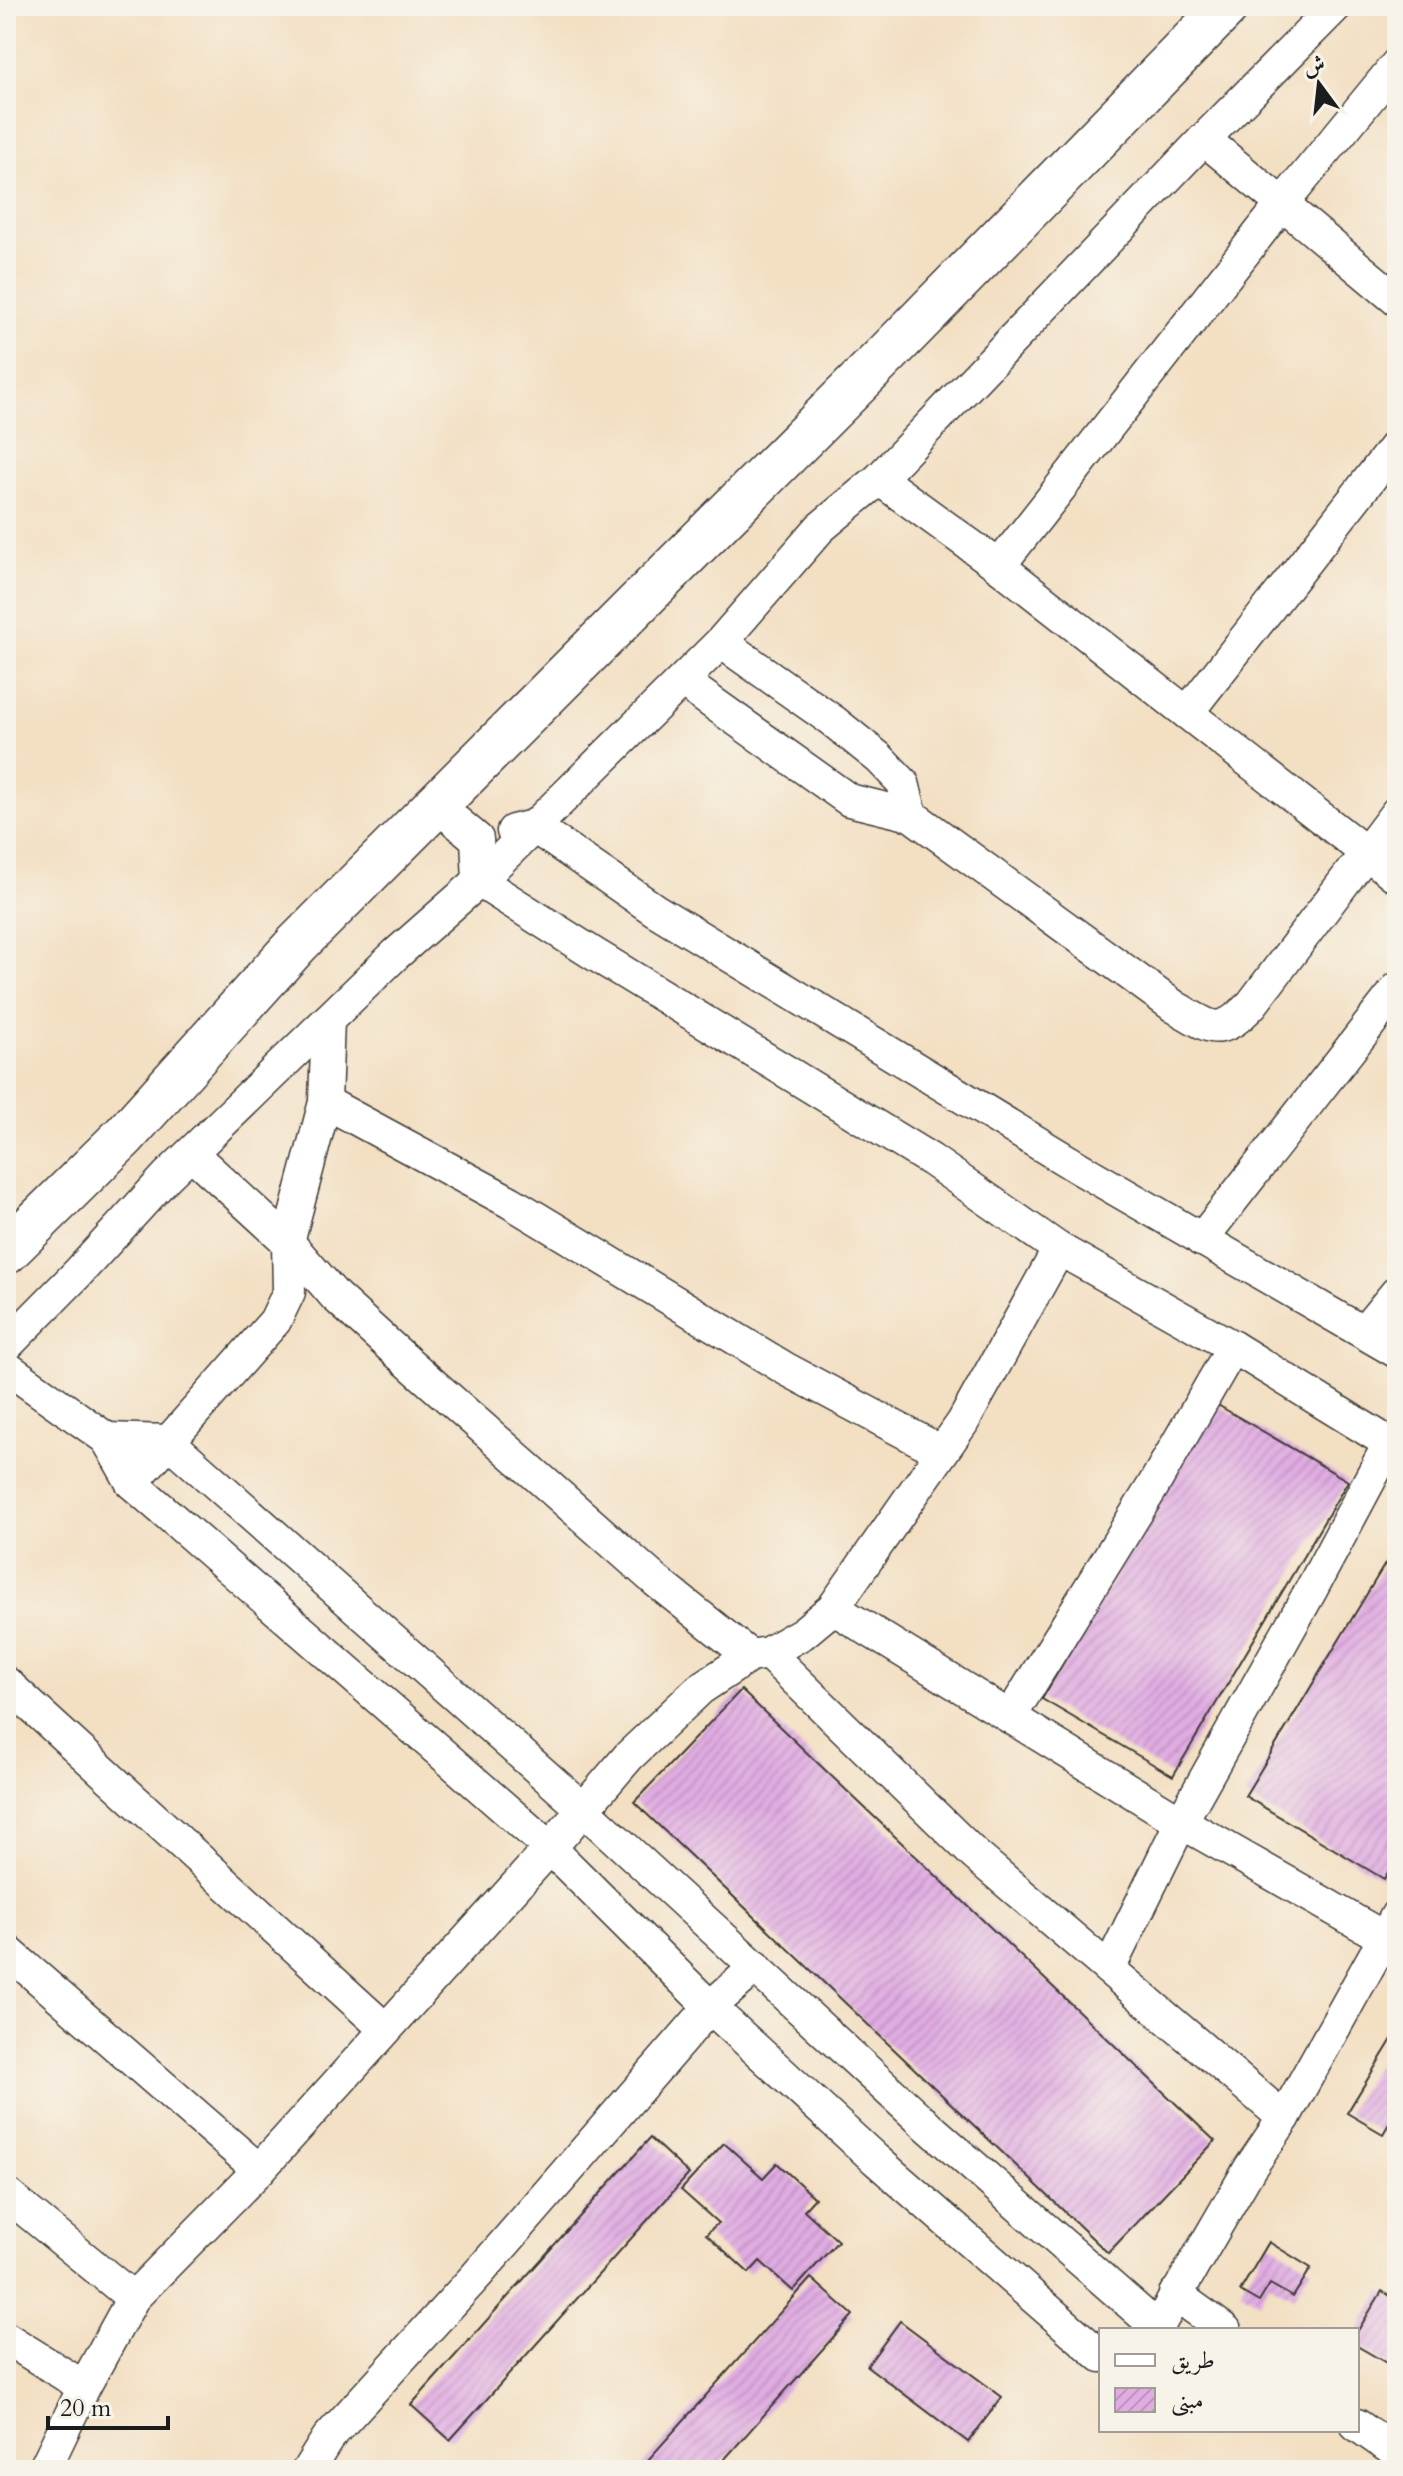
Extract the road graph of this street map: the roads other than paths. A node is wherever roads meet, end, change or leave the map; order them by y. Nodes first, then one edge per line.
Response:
1 (1227, 6) edge
2 (1336, 6) edge
3 (1397, 64) edge
4 (1204, 139) junction
5 (1283, 203) junction
6 (1397, 300) edge
7 (1397, 444) edge
8 (879, 479) junction
9 (999, 566) junction
10 (721, 642) junction
11 (682, 681) junction
12 (1187, 713) junction
13 (435, 804) junction
14 (1397, 812) edge
15 (911, 815) junction
16 (533, 826) junction
17 (477, 839) junction
18 (1366, 852) junction
19 (1397, 877) edge
20 (479, 881) junction
21 (1397, 989) edge
22 (328, 1020) junction
23 (325, 1102) junction
24 (191, 1153) junction
25 (1201, 1240) junction
26 (288, 1242) junction
27 (1059, 1249) junction
28 (6, 1252) edge
29 (1397, 1292) edge
30 (1364, 1332) junction
31 (6, 1346) edge
32 (1233, 1347) junction
33 (1397, 1352) edge
34 (6, 1367) edge
35 (107, 1439) junction
36 (168, 1441) junction
37 (1393, 1446) edge
38 (942, 1452) junction
39 (132, 1483) junction
40 (833, 1608) junction
41 (759, 1655) junction
42 (6, 1683) edge
43 (1010, 1717) junction
44 (582, 1808) junction
45 (1181, 1822) junction
46 (550, 1848) junction
47 (1393, 1932) edge
48 (6, 1950) edge
49 (756, 1967) junction
50 (1109, 1969) junction
51 (710, 2007) junction
52 (384, 2028) junction
53 (1284, 2118) junction
54 (259, 2170) junction
55 (6, 2194) edge
56 (1175, 2294) junction
57 (133, 2298) junction
58 (1156, 2328) edge
59 (1158, 2328) edge
60 (1222, 2328) edge
61 (6, 2338) edge
62 (1099, 2354) edge
63 (84, 2387) junction
64 (1359, 2426) edge
65 (1397, 2453) edge
66 (44, 2470) edge
67 (308, 2470) edge

1 - 13 main road
2 - 4 street
3 - 5 street
4 - 5 street
4 - 8 street
5 - 6 street
5 - 9 street
7 - 12 street
8 - 9 street
8 - 10 street
9 - 12 street
10 - 11 street
10 - 15 street
11 - 15 street
11 - 16 street
12 - 18 street
13 - 17 street
13 - 28 main road
14 - 18 street
15 - 18 street
16 - 17 street
16 - 20 street
16 - 25 street
17 - 20 street
18 - 19 street
20 - 22 street
20 - 27 street
21 - 25 street
22 - 23 street
22 - 24 street
23 - 26 street
23 - 38 street
24 - 26 street
24 - 31 street
25 - 30 street
26 - 36 street
26 - 41 street
27 - 32 street
27 - 38 street
29 - 30 street
30 - 33 street
32 - 37 street
32 - 43 street
34 - 35 street
35 - 36 street
35 - 39 street
36 - 39 street
36 - 44 street
37 - 45 street
38 - 40 street
39 - 46 street
40 - 41 street
40 - 43 street
41 - 44 street
41 - 50 street
42 - 52 street
43 - 45 street
44 - 46 street
44 - 49 street
45 - 47 street
45 - 50 street
46 - 51 street
46 - 52 street
47 - 53 street
48 - 54 street
49 - 51 street
49 - 58 street
50 - 53 street
51 - 62 street
51 - 67 street
52 - 54 street
53 - 56 street
54 - 57 street
55 - 57 street
56 - 59 street
56 - 60 street
57 - 63 street
61 - 63 street
63 - 66 street
64 - 65 street

